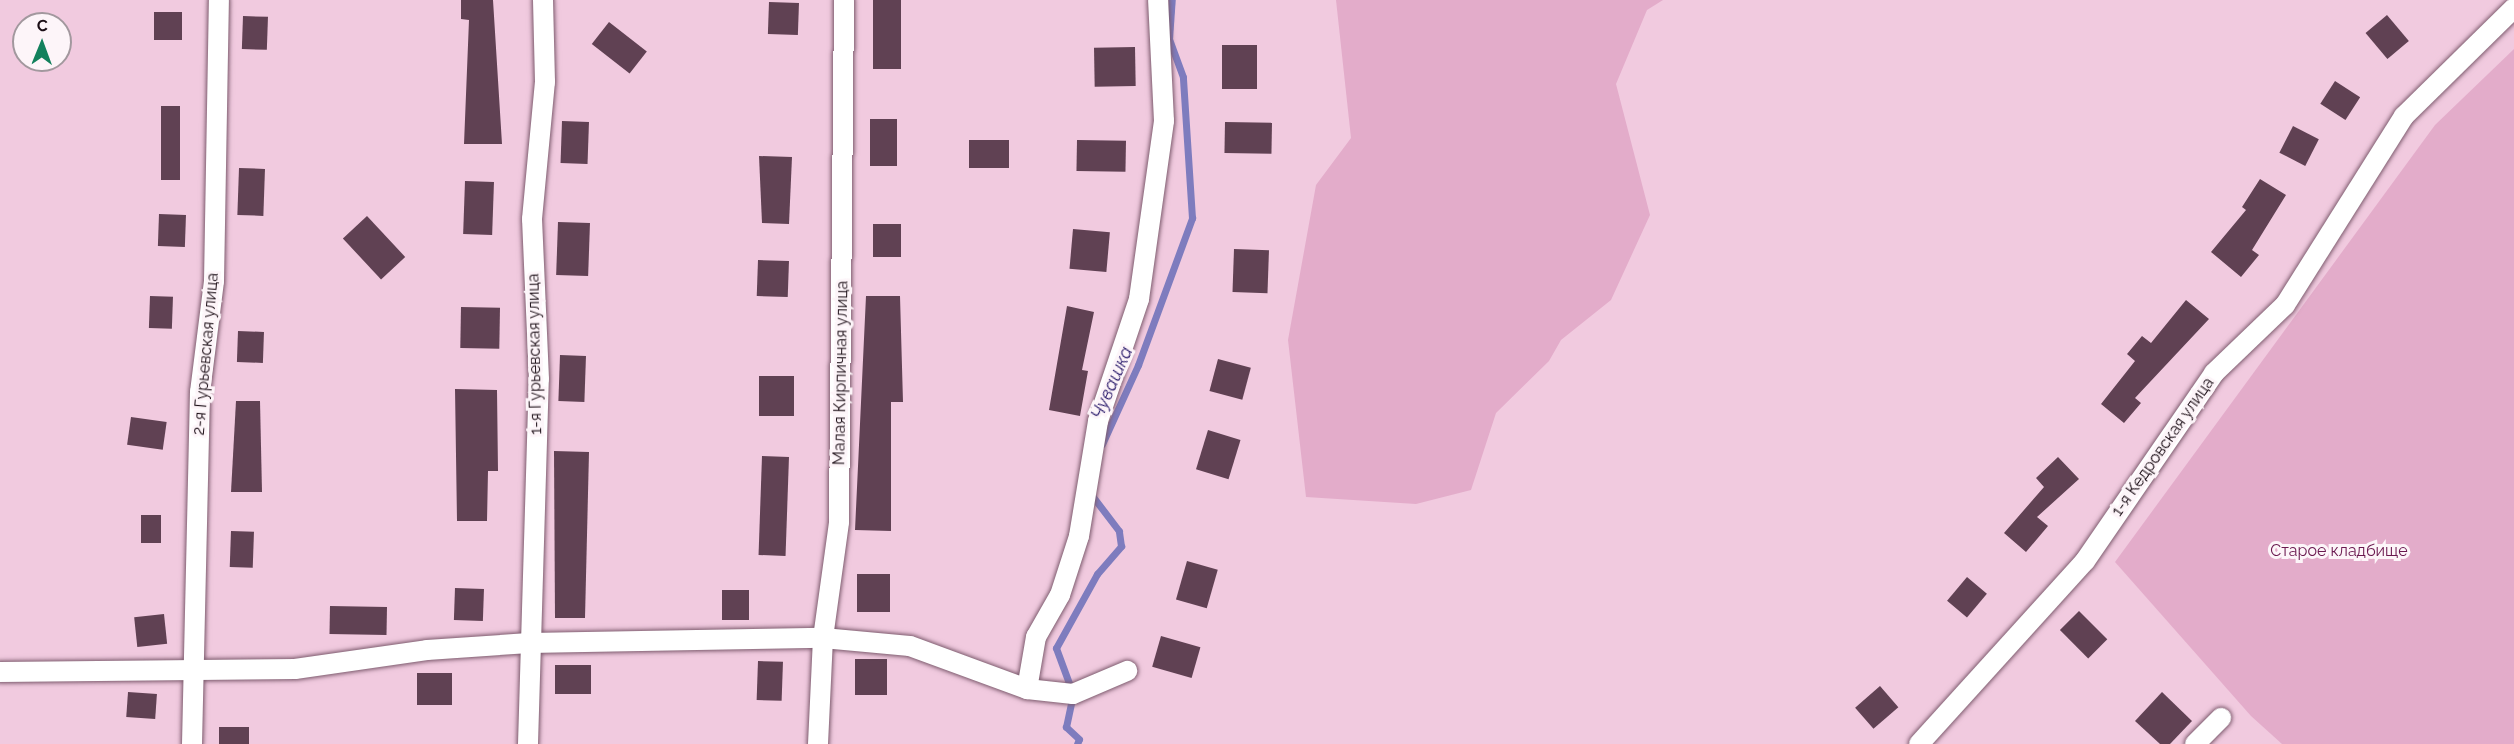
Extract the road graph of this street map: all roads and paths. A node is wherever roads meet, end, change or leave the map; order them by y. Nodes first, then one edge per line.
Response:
1 (219, 0) edge
2 (543, 0) edge
3 (844, 0) edge
4 (1158, 0) edge
5 (2514, 8) edge
6 (823, 638) junction
7 (529, 643) junction
8 (193, 668) junction
9 (1127, 671) dead end
10 (0, 672) edge
11 (1028, 689) junction
12 (2221, 718) dead end
13 (192, 744) edge
14 (528, 744) edge
15 (818, 744) edge
16 (1919, 744) edge
17 (2195, 744) edge

1 - 8 street, 2-я Гурьевская улица
2 - 7 street, 1-я Гурьевская улица
3 - 6 street, Малая Кирпичная улица
4 - 11 street
5 - 16 street, 1-я Кедровская улица
6 - 7 street
6 - 11 street
6 - 15 street, Малая Кирпичная улица
7 - 8 street
7 - 14 street, 1-я Гурьевская улица
8 - 10 street
8 - 13 street, 2-я Гурьевская улица
9 - 11 street
12 - 17 street

